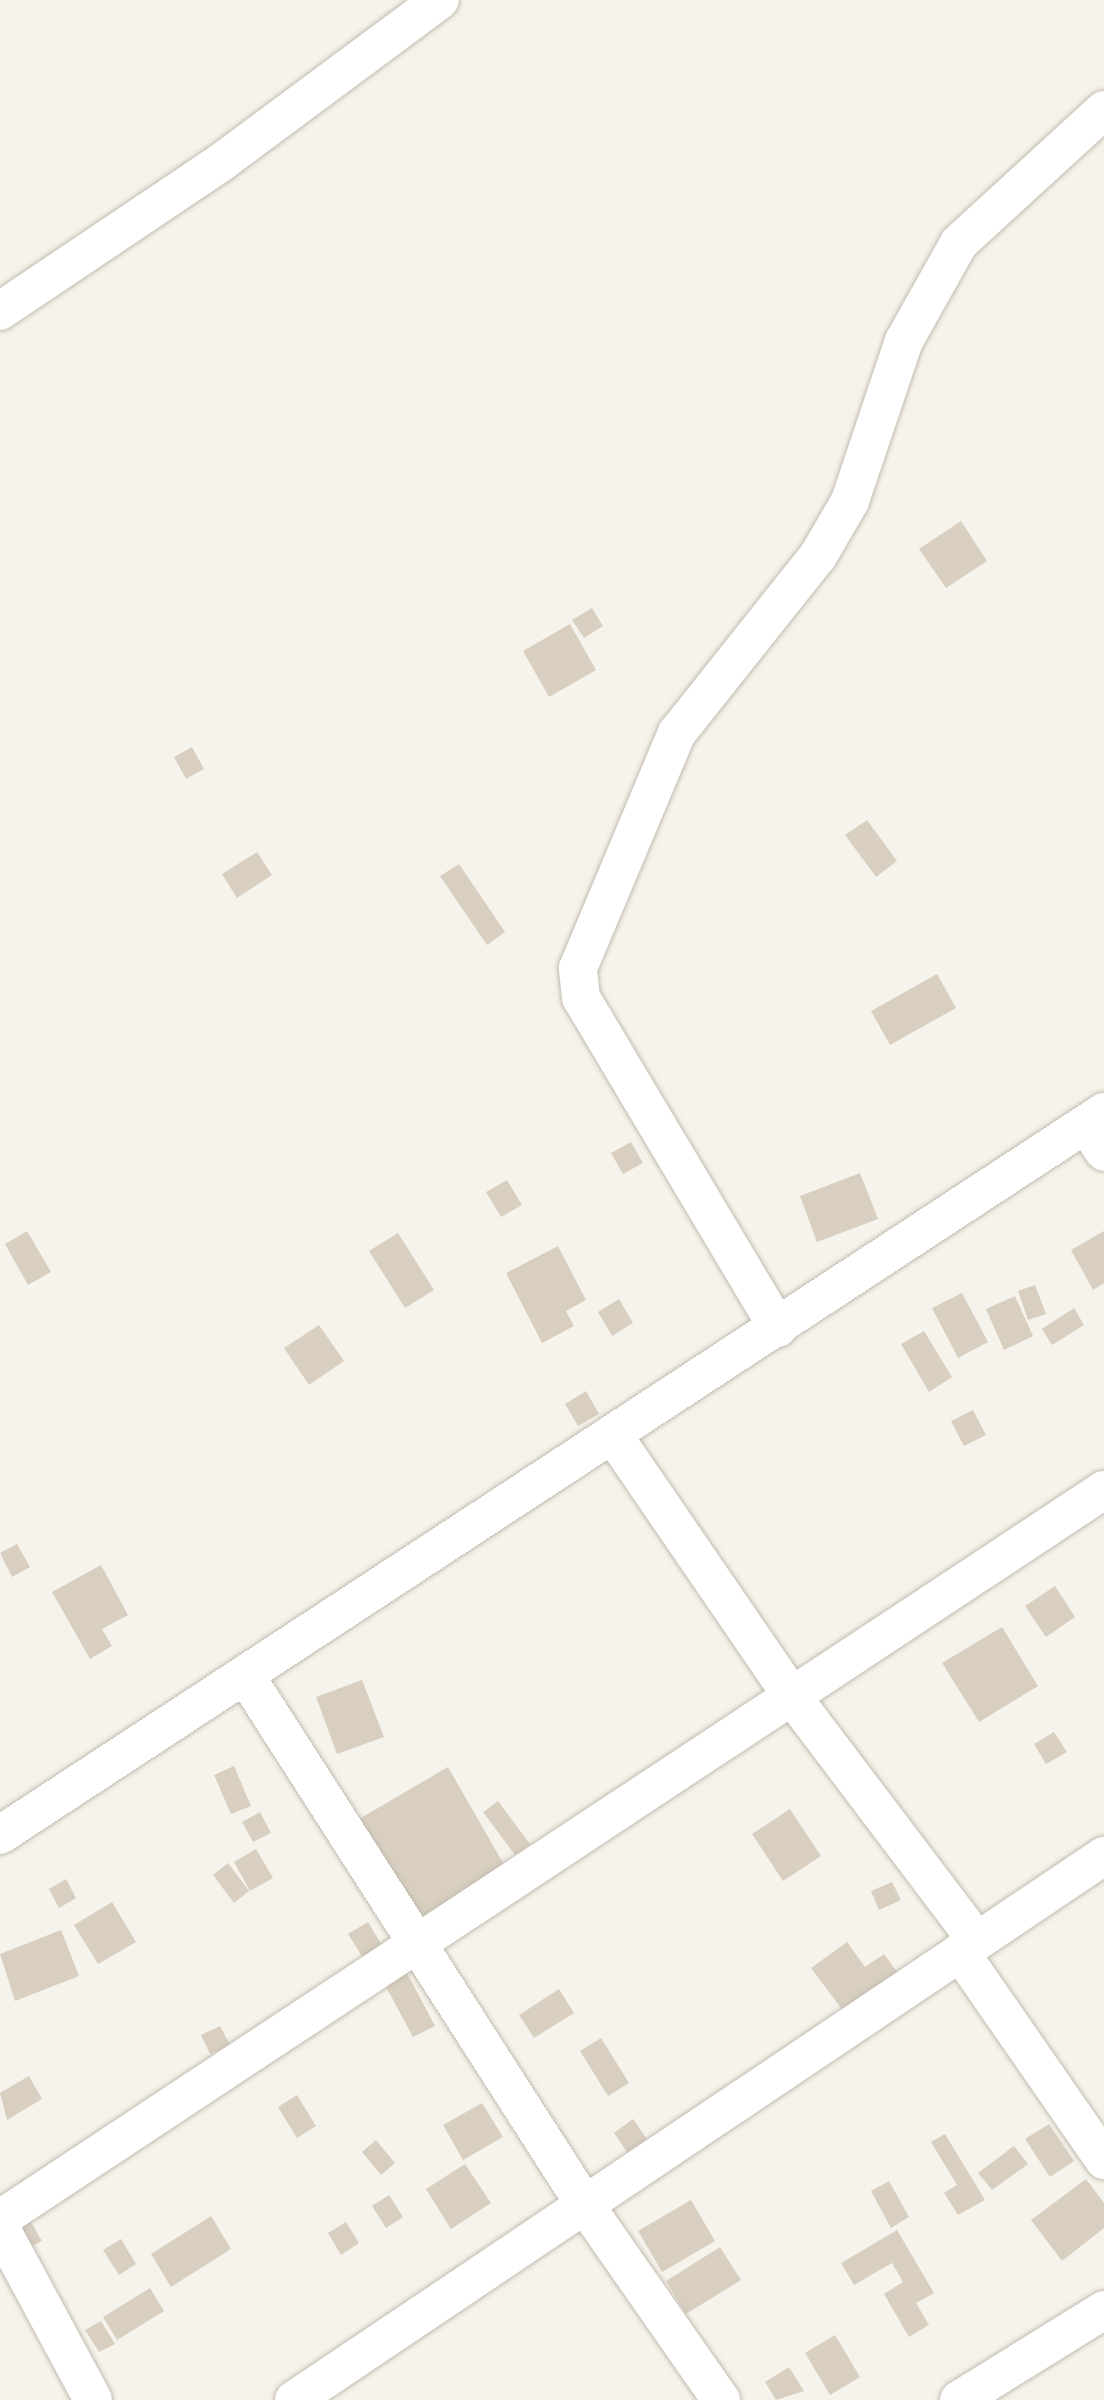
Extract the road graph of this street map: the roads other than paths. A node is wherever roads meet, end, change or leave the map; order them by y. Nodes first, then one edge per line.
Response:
1 (440, 0) edge
2 (1104, 110) edge
3 (0, 311) edge
4 (1098, 1129) edge
5 (778, 1328) junction
6 (613, 1435) junction
7 (1104, 1490) edge
8 (245, 1675) junction
9 (792, 1695) junction
10 (0, 1835) edge
11 (1104, 1856) edge
12 (422, 1942) junction
13 (969, 1947) junction
14 (1104, 2160) edge
15 (585, 2205) junction
16 (0, 2219) edge
17 (0, 2227) edge
18 (1104, 2310) edge
19 (93, 2400) edge
20 (294, 2400) edge
21 (721, 2400) edge
22 (959, 2400) edge

1 - 3 street
2 - 5 street
4 - 5 street
5 - 6 street
6 - 8 street
6 - 9 street
7 - 9 street
8 - 10 street
8 - 12 street
9 - 12 street
9 - 13 street
11 - 13 street
12 - 15 street
12 - 16 street
13 - 14 street
13 - 15 street
15 - 20 street
15 - 21 street
17 - 19 street
18 - 22 street

